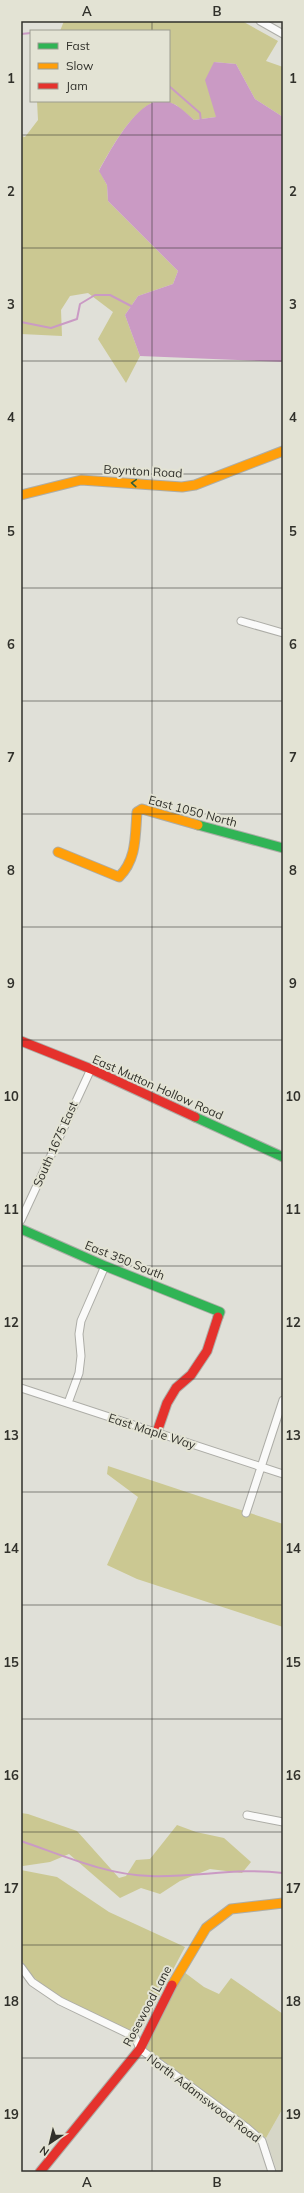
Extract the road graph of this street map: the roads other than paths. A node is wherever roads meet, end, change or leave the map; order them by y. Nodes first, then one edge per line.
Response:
1 (260, 21) edge
2 (283, 34) edge
3 (283, 451) edge
4 (21, 495) edge
5 (241, 621) dead end
6 (283, 633) edge
7 (283, 848) edge
8 (58, 852) dead end
9 (21, 1041) edge
10 (91, 1069) junction
11 (283, 1156) edge
12 (21, 1220) edge
13 (21, 1229) edge
14 (105, 1266) junction
15 (21, 1388) edge
16 (283, 1400) edge
17 (68, 1403) junction
18 (156, 1432) junction
19 (262, 1466) junction
20 (283, 1474) edge
21 (246, 1513) dead end
22 (247, 1815) dead end
23 (283, 1822) edge
24 (283, 1903) edge
25 (21, 1967) edge
26 (140, 2049) junction
27 (40, 2172) edge
28 (272, 2172) edge

1 - 2 street
3 -> 4 street, Boynton Road
5 - 6 street
7 - 8 street, East 1050 North
9 - 10 street, East Mutton Hollow Road
10 - 11 street, East Mutton Hollow Road
10 - 12 street, South 1675 East
13 - 14 street, East 350 South
14 - 17 street
14 - 18 street, East 350 South
15 - 17 street, East Maple Way
16 - 19 street
17 - 18 street, East Maple Way
18 - 19 street, East Maple Way
19 - 20 street, East Maple Way
19 - 21 street
22 - 23 street
24 - 26 street, Rosewood Lane
25 - 26 street, North Adamswood Road
26 - 27 street, Rosewood Lane
26 - 28 street, North Adamswood Road

